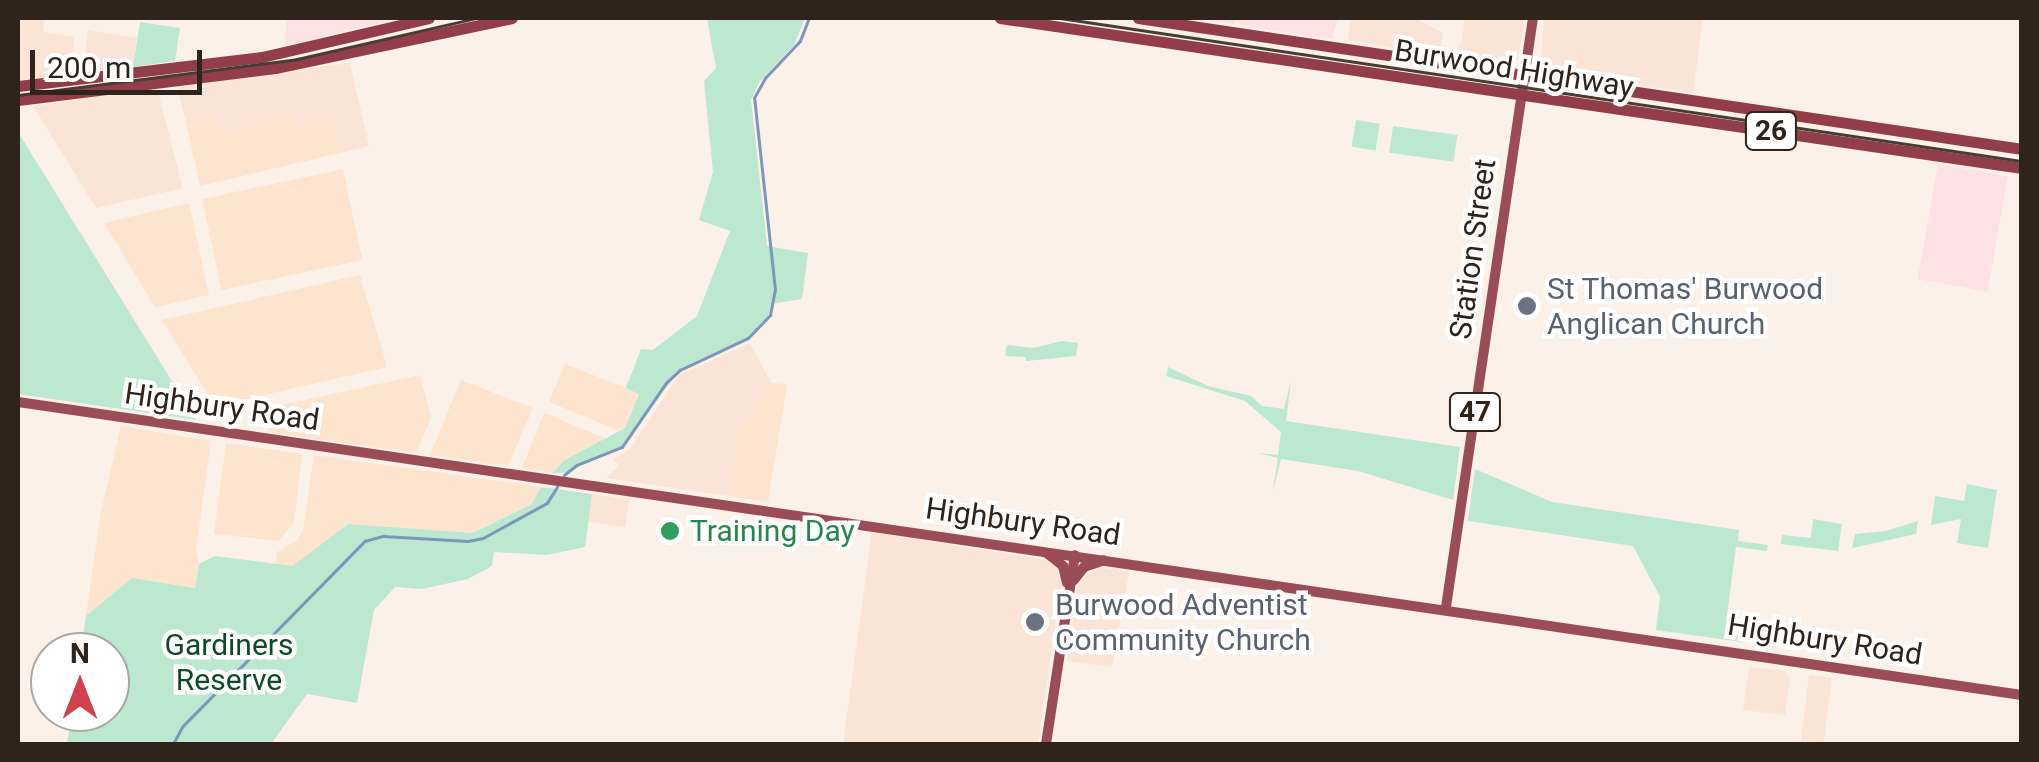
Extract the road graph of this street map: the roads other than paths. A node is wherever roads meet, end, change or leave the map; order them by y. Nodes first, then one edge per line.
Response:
1 (429, 18) edge
2 (512, 18) edge
3 (1000, 18) edge
4 (1138, 18) edge
5 (1532, 18) edge
6 (324, 42) junction
7 (357, 53) junction
8 (1385, 55) junction
9 (276, 62) junction
10 (1389, 75) junction
11 (1524, 76) junction
12 (18, 86) edge
13 (74, 86) junction
14 (1521, 96) junction
15 (1660, 96) junction
16 (18, 99) edge
17 (1665, 116) junction
18 (2022, 149) edge
19 (2022, 168) edge
20 (18, 402) edge
21 (1044, 550) junction
22 (1076, 555) junction
23 (1110, 559) junction
24 (1068, 599) junction
25 (1446, 608) junction
26 (2022, 695) edge
27 (1046, 744) edge

1 - 6 highway
2 - 7 highway
3 - 10 highway, Burwood Highway / 26
4 - 8 highway, Burwood Highway / 26
5 - 11 main road, Station Street / 47
6 - 7 highway
6 - 9 highway
7 - 9 highway
8 - 10 highway
8 - 11 highway, Burwood Highway / 26
9 - 13 highway
10 - 14 highway, Burwood Highway / 26
11 - 14 main road, Station Street / 47
11 - 15 highway, Burwood Highway / 26
12 - 13 highway
13 - 16 highway
14 - 17 highway, Burwood Highway / 26
14 - 25 main road, Station Street / 47
15 - 17 highway
15 - 18 highway, Burwood Highway / 26
17 - 19 highway, Burwood Highway / 26
20 - 21 main road, Highbury Road
21 - 22 main road, Highbury Road
21 - 24 main road
22 - 23 main road, Highbury Road
22 - 24 main road
23 - 24 main road
23 - 25 main road, Highbury Road
24 - 27 main road
25 - 26 main road, Highbury Road

